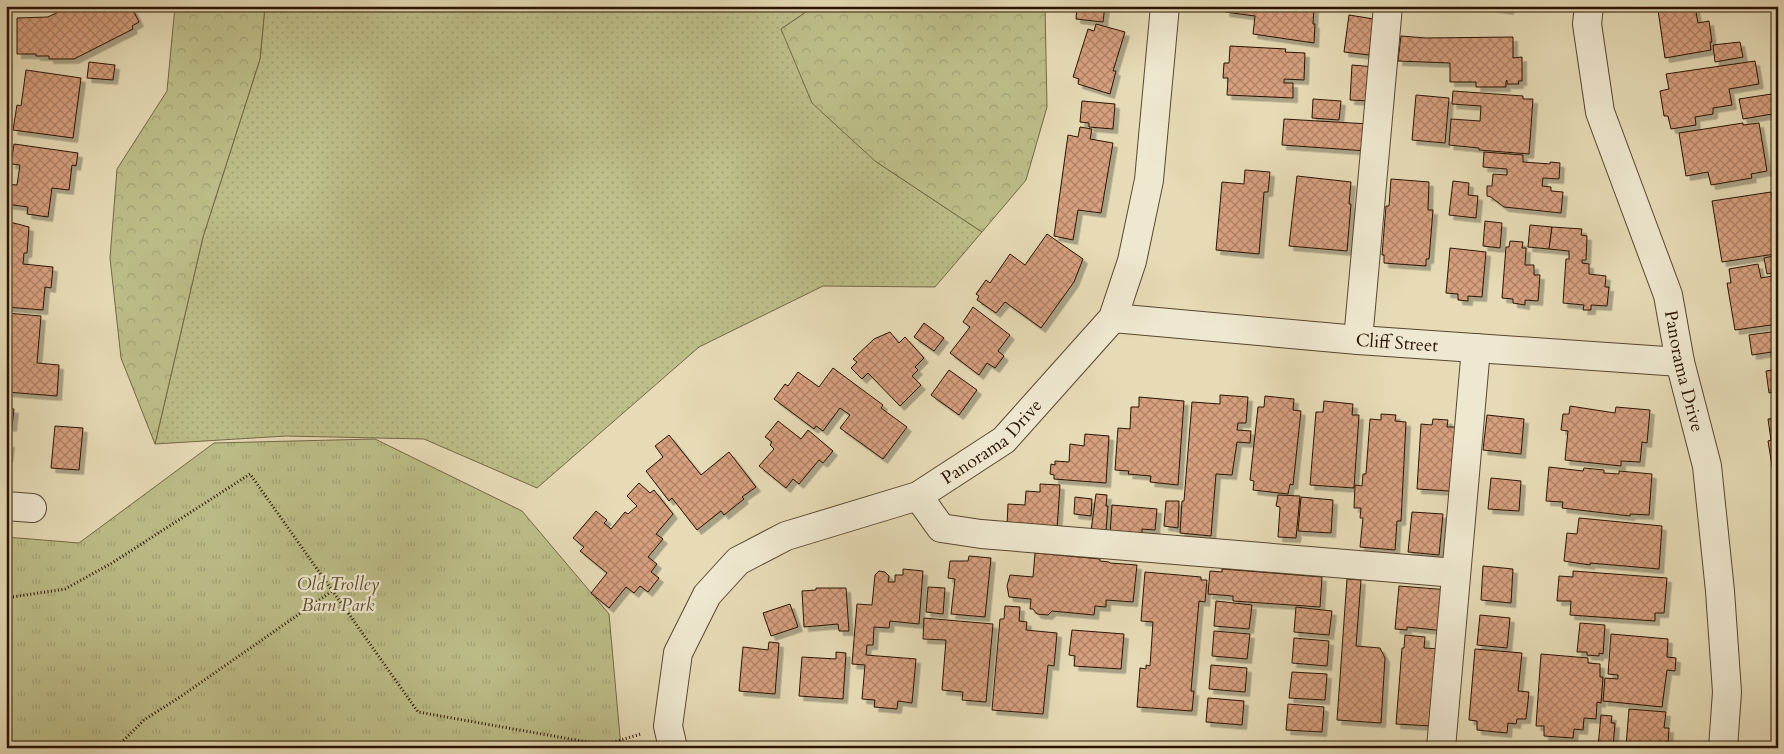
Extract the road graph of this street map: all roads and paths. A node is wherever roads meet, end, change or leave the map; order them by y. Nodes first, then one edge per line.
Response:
1 (1165, 6) edge
2 (1388, 6) edge
3 (1588, 6) edge
4 (1113, 318) junction
5 (1358, 340) junction
6 (1476, 348) junction
7 (1680, 362) junction
8 (918, 496) junction
9 (1456, 573) junction
10 (332, 591) junction
11 (6, 598) edge
12 (671, 737) edge
13 (116, 748) edge
14 (1441, 748) edge
15 (1723, 748) edge

1 - 4 street, Panorama Drive
2 - 5 street
3 - 7 street, Panorama Drive
4 - 5 street, Cliff Street
4 - 8 street, Panorama Drive
5 - 6 street, Cliff Street
6 - 7 street, Cliff Street
6 - 9 street
7 - 15 street, Panorama Drive
8 - 9 street
8 - 12 street, Panorama Drive
9 - 14 street
10 - 11 path
10 - 12 path
10 - 13 path

